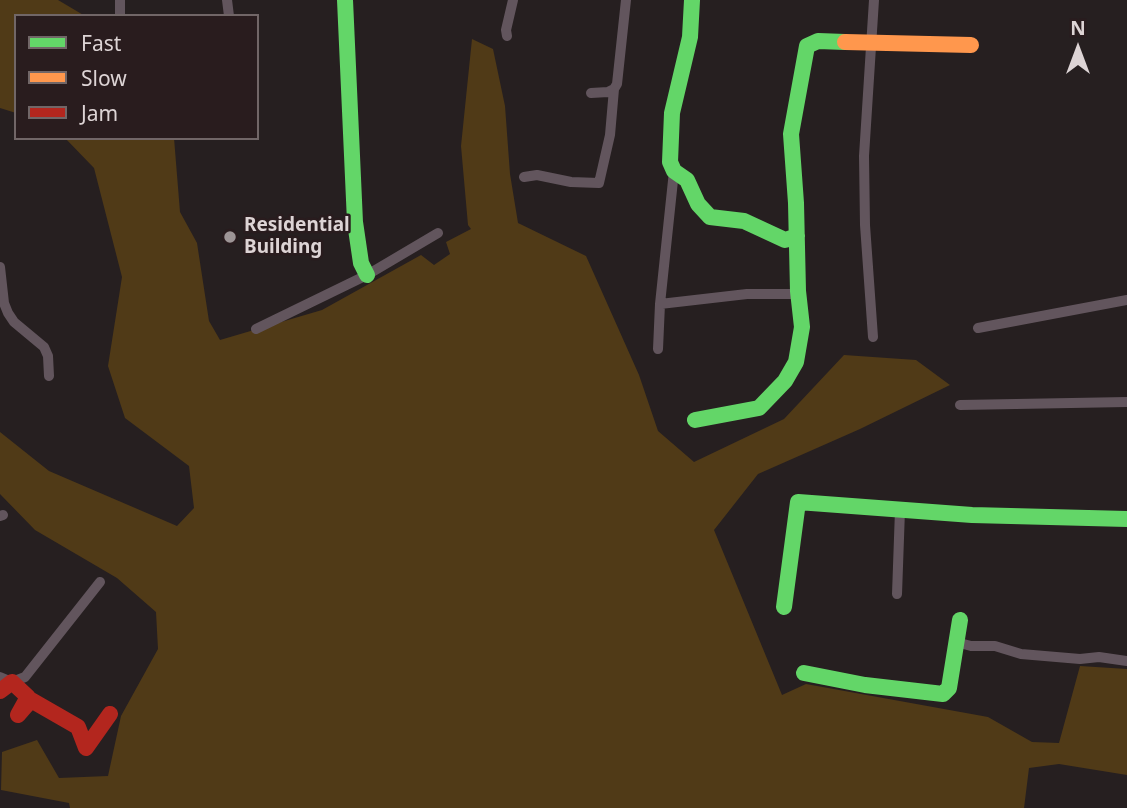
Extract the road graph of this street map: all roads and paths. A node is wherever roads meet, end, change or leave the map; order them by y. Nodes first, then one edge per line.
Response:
1 (345, 0) edge
2 (513, 0) edge
3 (626, 0) edge
4 (692, 0) edge
5 (874, 0) edge
6 (507, 36) dead end
7 (870, 43) junction
8 (971, 46) dead end
9 (614, 89) junction
10 (591, 93) dead end
11 (674, 171) junction
12 (524, 177) dead end
13 (438, 233) dead end
14 (797, 236) junction
15 (0, 268) edge
16 (367, 275) junction
17 (798, 294) junction
18 (1127, 300) edge
19 (660, 304) junction
20 (978, 328) dead end
21 (256, 329) dead end
22 (873, 337) dead end
23 (658, 349) dead end
24 (49, 376) dead end
25 (1127, 402) edge
26 (960, 405) dead end
27 (695, 420) dead end
28 (900, 510) junction
29 (1127, 519) edge
30 (100, 582) dead end
31 (897, 594) dead end
32 (784, 607) dead end
33 (960, 620) dead end
34 (956, 642) junction
35 (1127, 661) edge
36 (804, 673) dead end
37 (4, 683) edge
38 (110, 714) dead end

1 - 16 street
2 - 6 street
3 - 9 street
4 - 11 street
5 - 7 street
7 - 8 street
7 - 14 street
7 - 22 street
9 - 10 street
9 - 12 street
11 - 14 street
11 - 19 street
13 - 16 street
14 - 17 street
15 - 24 street
16 - 21 street
17 - 19 street
17 - 27 street
18 - 20 street
19 - 23 street
25 - 26 street
28 - 29 street
28 - 31 street
28 - 32 street
30 - 37 street
33 - 34 street
34 - 35 street
34 - 36 street
37 - 38 street

